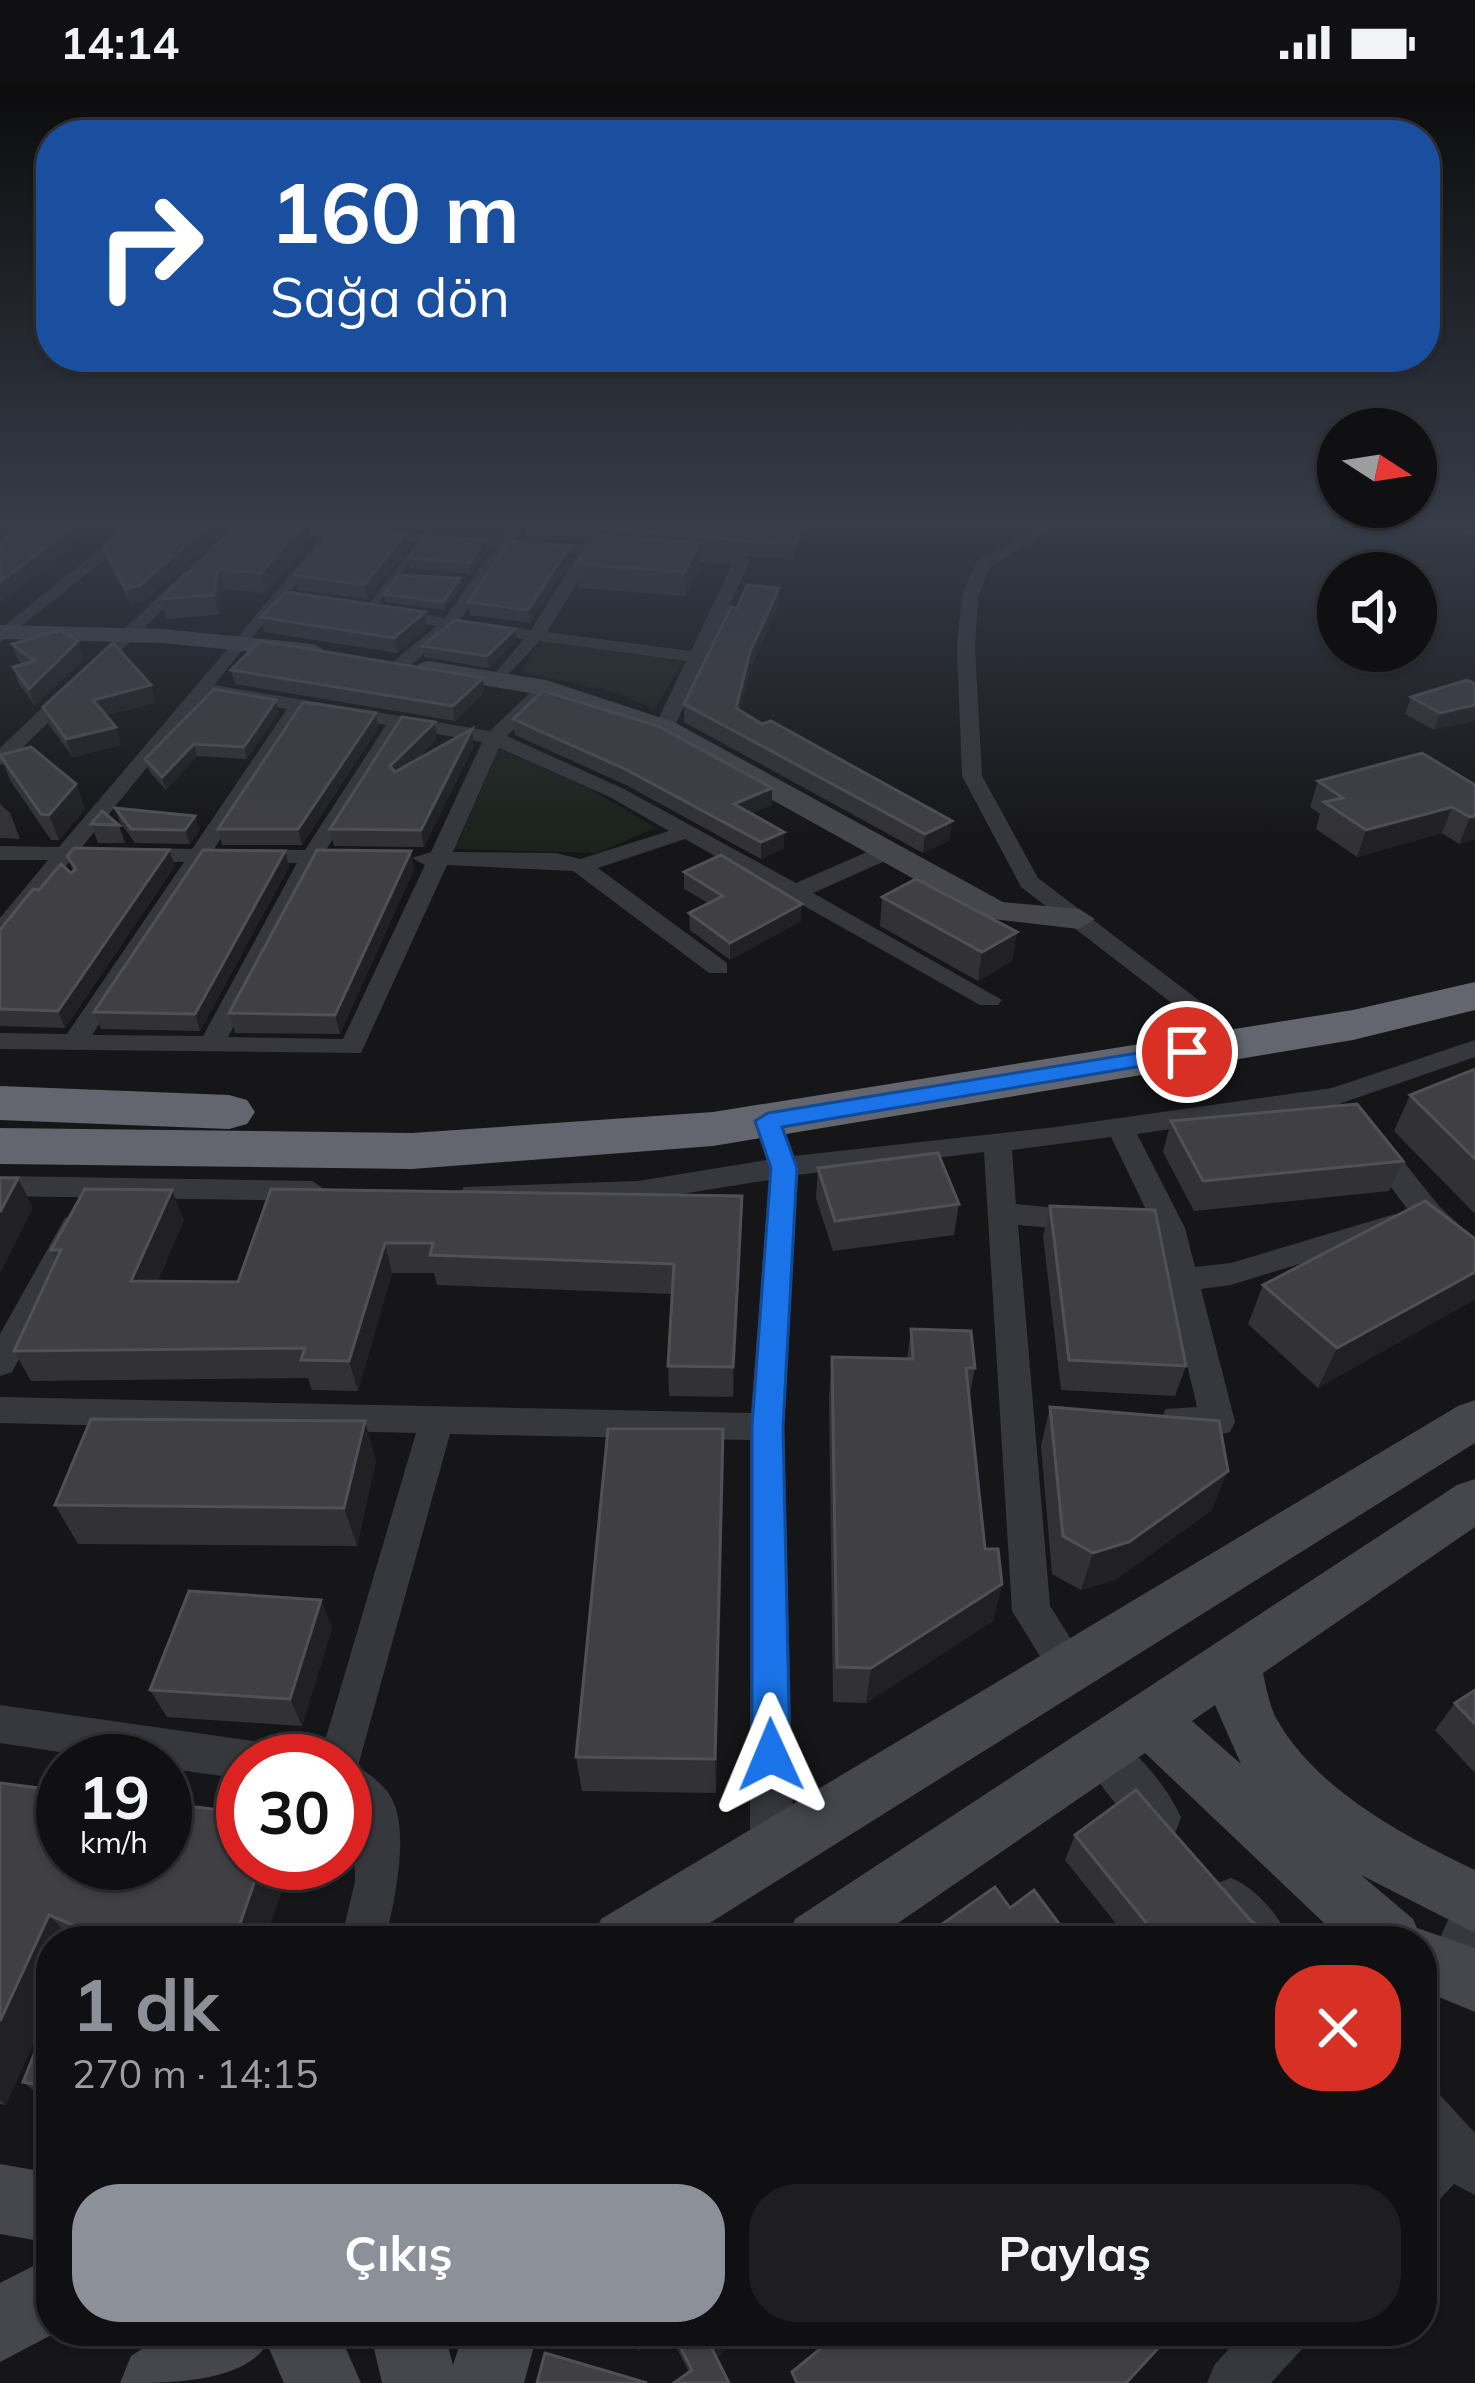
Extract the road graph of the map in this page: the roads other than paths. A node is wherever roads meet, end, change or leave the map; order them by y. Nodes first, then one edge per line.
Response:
1 (134, 626) edge
2 (253, 626) edge
3 (445, 626) edge
4 (464, 626) edge
5 (542, 626) edge
6 (710, 626) edge
7 (968, 626) edge
8 (2, 634) edge
9 (124, 635) junction
10 (535, 637) junction
11 (241, 641) junction
12 (332, 654) edge
13 (695, 657) junction
14 (389, 663) joint
15 (498, 680) junction
16 (546, 688) junction
17 (203, 689) junction
18 (299, 705) junction
19 (398, 721) junction
20 (664, 728) junction
21 (494, 738) junction
22 (0, 759) edge
23 (686, 832) junction
24 (0, 853) edge
25 (884, 853) junction
26 (196, 854) junction
27 (65, 855) junction
28 (311, 857) junction
29 (437, 858) junction
30 (581, 866) junction
31 (793, 893) junction
32 (1079, 919) junction
33 (0, 933) edge
34 (1475, 965) edge
35 (718, 968) dead end
36 (1475, 996) edge
37 (989, 1000) dead end
38 (1204, 1016) junction
39 (0, 1041) edge
40 (74, 1043) junction
41 (211, 1045) junction
42 (1475, 1048) edge
43 (1336, 1096) junction
44 (0, 1102) edge
45 (1119, 1126) junction
46 (997, 1142) junction
47 (776, 1144) junction
48 (0, 1146) edge
49 (0, 1186) edge
50 (96, 1188) junction
51 (349, 1192) edge
52 (440, 1193) edge
53 (1003, 1213) junction
54 (1429, 1213) junction
55 (1170, 1228) junction
56 (1475, 1258) edge
57 (1183, 1280) junction
58 (0, 1363) edge
59 (0, 1410) edge
60 (1151, 1417) edge
61 (1475, 1419) edge
62 (436, 1422) junction
63 (767, 1427) junction
64 (1475, 1500) edge
65 (1232, 1662) junction
66 (1068, 1666) junction
67 (0, 1724) edge
68 (348, 1734) edge
69 (1124, 1735) junction
70 (216, 1756) edge
71 (372, 1805) edge
72 (772, 1849) junction
73 (1475, 1902) edge
74 (1475, 1912) edge
75 (366, 1926) edge
76 (647, 1926) edge
77 (839, 1926) edge
78 (1255, 1926) edge
79 (1372, 1926) edge
80 (1449, 1969) edge
81 (0, 2198) edge
82 (36, 2205) edge
83 (36, 2303) edge
84 (0, 2325) edge
85 (213, 2346) edge
86 (306, 2346) edge
87 (410, 2346) edge
88 (496, 2346) edge
89 (1268, 2346) edge
90 (158, 2383) edge
91 (323, 2383) edge
92 (420, 2383) edge
93 (485, 2383) edge
94 (1234, 2383) edge

1 - 9 street
2 - 11 street
3 - 14 street
4 - 10 street
5 - 10 street
6 - 13 street
7 - 32 street
8 - 9 street
9 - 11 street
9 - 22 street
10 - 13 street
10 - 15 street
11 - 12 street
11 - 17 street
13 - 20 street
14 - 15 street
15 - 16 street
16 - 20 street
16 - 21 street
17 - 18 street
17 - 27 street
18 - 19 street
18 - 26 street
19 - 21 street
19 - 28 street
20 - 25 street
21 - 23 street
21 - 29 street
23 - 30 street
23 - 31 street
24 - 27 street
25 - 31 street
25 - 32 street
26 - 27 street
26 - 28 street
26 - 40 street
27 - 33 street
28 - 29 street
28 - 41 street
29 - 30 street
29 - 41 street
30 - 35 street
31 - 37 street
32 - 38 street
34 - 38 highway
36 - 47 highway
38 - 44 highway
39 - 40 street
40 - 41 street
42 - 43 street
43 - 45 street
43 - 54 street
45 - 46 street
45 - 55 street
46 - 47 street
46 - 53 street
47 - 48 highway
47 - 52 street
47 - 63 street
49 - 50 street
50 - 51 street
50 - 58 street
53 - 55 street
53 - 66 street
54 - 56 street
54 - 57 street
55 - 57 street
57 - 60 street
59 - 62 street
61 - 66 street
62 - 63 street
62 - 68 street
63 - 72 street
64 - 65 street
65 - 69 street
65 - 73 street
66 - 72 street
67 - 70 street
69 - 77 street
69 - 78 street
69 - 79 street
71 - 75 street
72 - 76 street
74 - 80 street
81 - 82 street
83 - 84 street
85 - 90 street
86 - 91 street
87 - 92 street
88 - 93 street
89 - 94 street

